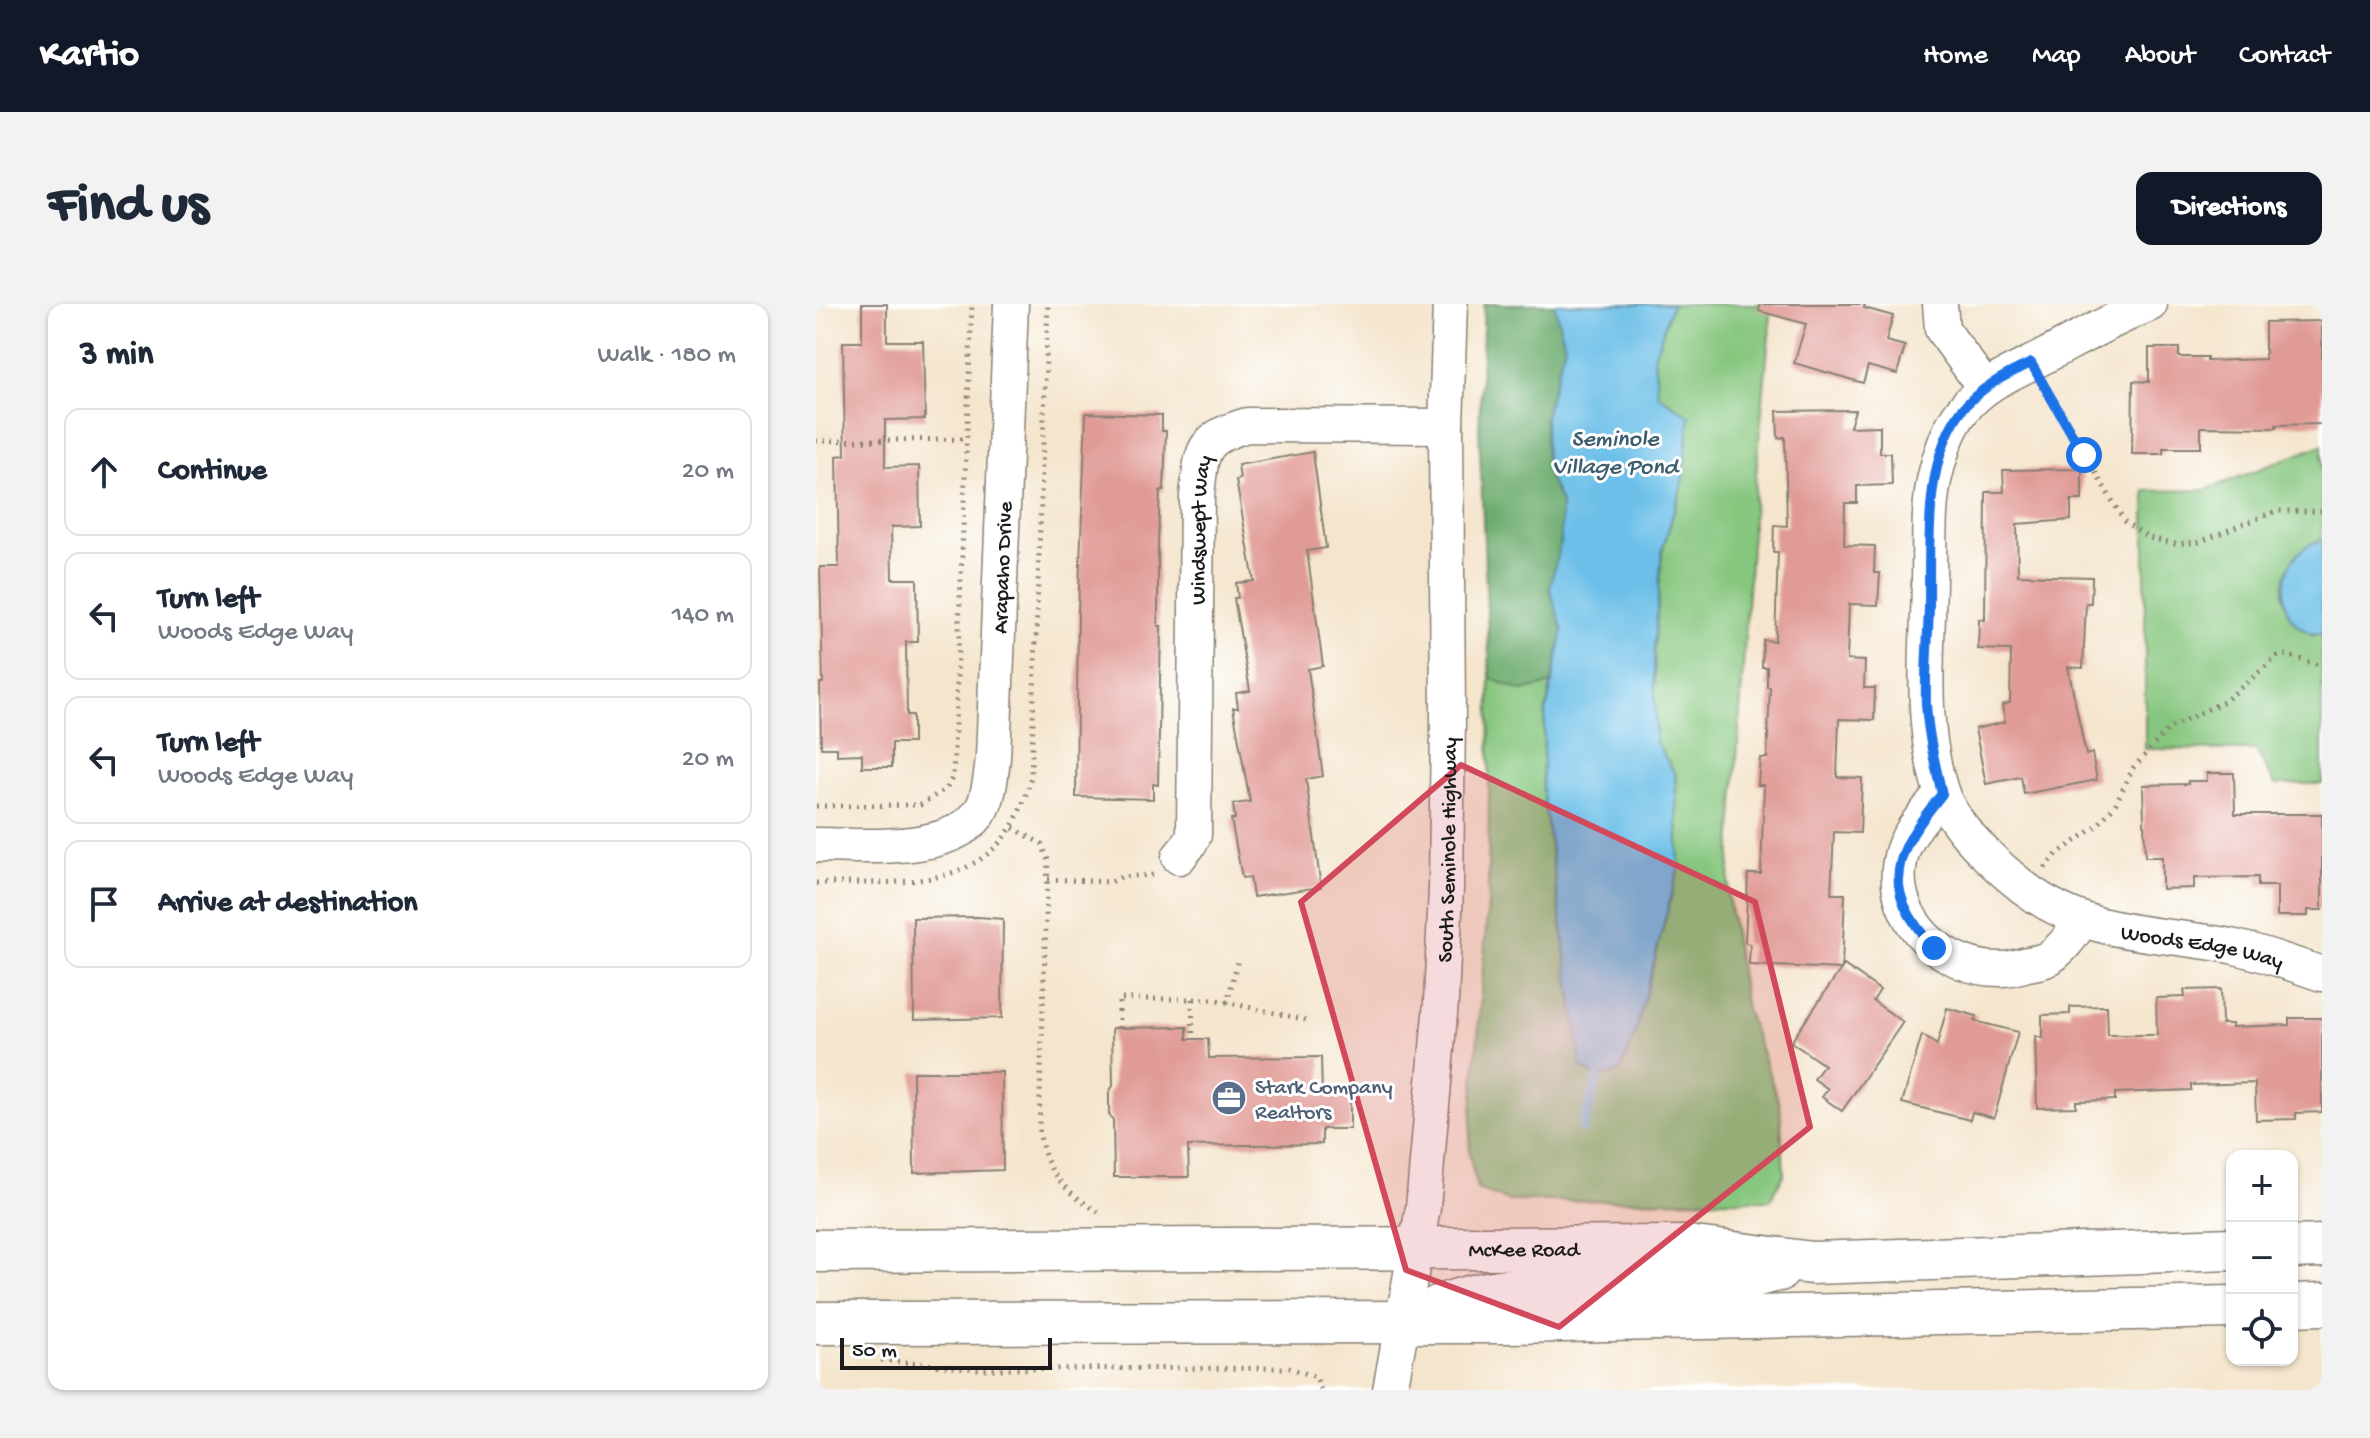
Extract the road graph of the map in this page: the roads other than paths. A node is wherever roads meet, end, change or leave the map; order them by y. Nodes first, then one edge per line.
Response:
1 (1011, 304) edge
2 (1450, 304) edge
3 (1940, 304) edge
4 (2130, 308) edge
5 (1985, 388) junction
6 (1446, 426) junction
7 (1942, 794) junction
8 (816, 845) edge
9 (1179, 857) road end
10 (2082, 920) junction
11 (2322, 974) edge
12 (2322, 1246) edge
13 (2298, 1247) edge
14 (1417, 1249) junction
15 (2226, 1249) edge
16 (816, 1251) edge
17 (1812, 1263) junction
18 (2322, 1304) edge
19 (2298, 1305) edge
20 (2226, 1307) edge
21 (1404, 1322) junction
22 (816, 1323) edge
23 (1390, 1390) edge

1 - 8 street, Arapaho Drive
2 - 6 street, South Seminole Highway
3 - 5 street
4 - 5 street, Woods Edge Way
5 - 7 street, Woods Edge Way
6 - 9 street, Windswept Way
6 - 14 street, South Seminole Highway
7 - 10 street, Woods Edge Way
7 - 10 street
10 - 11 street, Woods Edge Way
12 - 13 main road
14 - 16 main road, McKee Road
14 - 17 main road, McKee Road
14 - 21 street, South Seminole Highway
15 - 17 main road, McKee Road
17 - 21 main road
18 - 19 main road
20 - 21 main road
21 - 22 main road
21 - 23 street, South Seminole Highway

